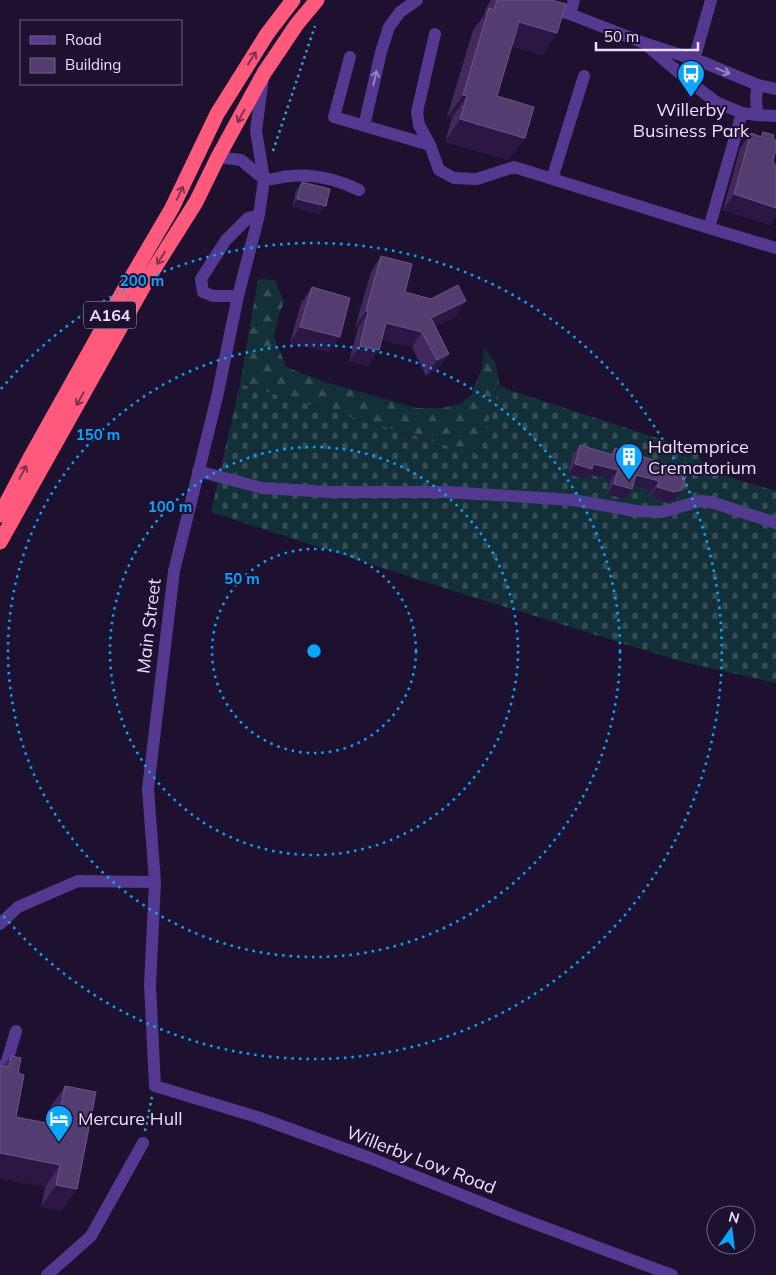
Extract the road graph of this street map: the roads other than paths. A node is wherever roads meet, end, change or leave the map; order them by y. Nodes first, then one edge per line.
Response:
1 (293, 0) edge
2 (317, 0) edge
3 (417, 0) edge
4 (514, 0) edge
5 (574, 0) edge
6 (711, 0) edge
7 (570, 14) junction
8 (435, 34) dead end
9 (644, 43) junction
10 (350, 57) dead end
11 (694, 60) junction
12 (264, 74) junction
13 (584, 76) dead end
14 (758, 85) junction
15 (776, 89) edge
16 (742, 113) junction
17 (757, 115) junction
18 (776, 116) edge
19 (364, 126) junction
20 (430, 145) junction
21 (218, 157) junction
22 (264, 179) junction
23 (552, 179) junction
24 (359, 190) dead end
25 (259, 215) junction
26 (708, 228) junction
27 (776, 248) edge
28 (238, 296) junction
29 (198, 471) junction
30 (0, 515) edge
31 (776, 523) edge
32 (0, 542) edge
33 (155, 882) junction
34 (0, 924) edge
35 (16, 1031) dead end
36 (0, 1066) edge
37 (155, 1086) joint
38 (143, 1143) road end
39 (48, 1275) edge
40 (672, 1275) edge

30 -> 1 highway, A164
2 - 12 highway, A164
19 -> 3 street
4 - 7 street
5 - 7 street
6 - 11 street
7 - 9 street
8 - 20 street
9 - 11 street
9 - 16 street
10 - 19 street
11 -> 14 street
12 -> 21 highway, A164
12 - 22 street, Main Street
13 - 23 street
14 - 15 street
14 - 17 street
16 - 17 street
16 - 26 street
17 - 18 street
19 - 20 street
20 - 23 street
21 - 22 street
21 -> 32 highway, A164
22 - 24 street
22 - 25 street, Main Street
23 - 26 street
25 - 28 street, Main Street
25 - 28 street
26 - 27 street
28 - 29 street, Main Street
29 - 31 street
29 - 33 street, Main Street
33 - 34 street
33 - 37 street, Main Street
35 - 36 street
37 - 40 street, Willerby Low Road
38 - 39 street

